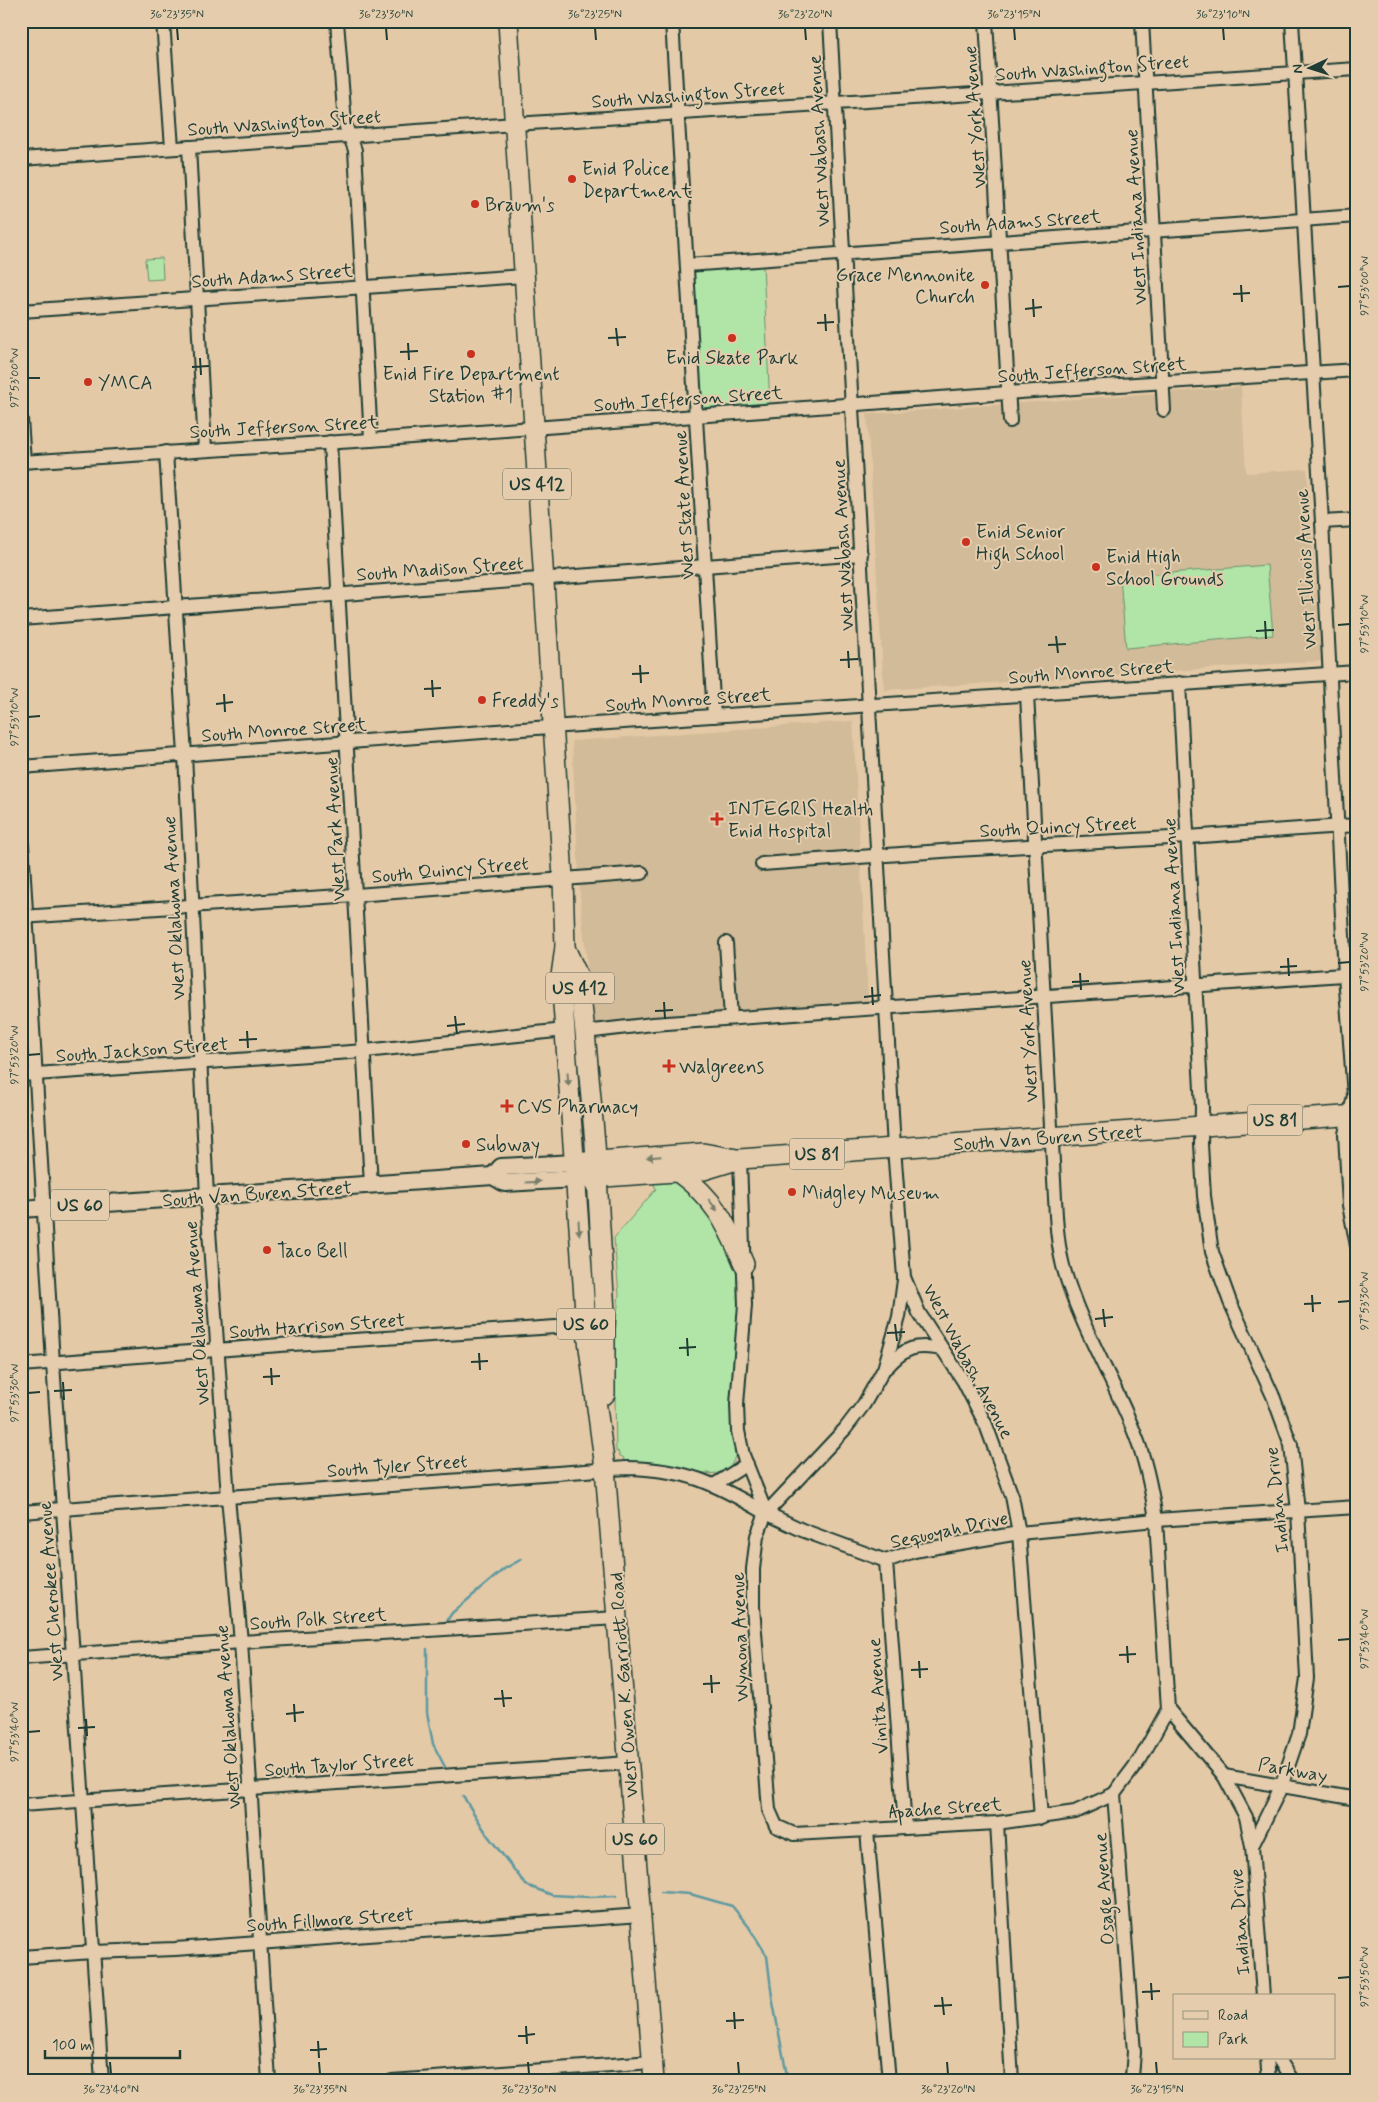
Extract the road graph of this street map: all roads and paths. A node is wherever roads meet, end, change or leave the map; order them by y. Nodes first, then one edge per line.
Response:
1 (164, 21) edge
2 (338, 21) edge
3 (508, 21) edge
4 (672, 21) edge
5 (830, 21) edge
6 (986, 21) edge
7 (1142, 21) edge
8 (1292, 21) edge
9 (1357, 69) edge
10 (1295, 73) junction
11 (1146, 82) junction
12 (991, 92) junction
13 (834, 104) junction
14 (678, 113) junction
15 (515, 124) junction
16 (349, 136) junction
17 (189, 147) junction
18 (172, 148) junction
19 (21, 159) edge
20 (1357, 216) edge
21 (1304, 220) junction
22 (1154, 231) junction
23 (1000, 241) junction
24 (843, 253) junction
25 (687, 265) junction
26 (524, 276) junction
27 (362, 287) junction
28 (198, 299) junction
29 (21, 311) edge
30 (1357, 370) edge
31 (1312, 373) junction
32 (1162, 382) junction
33 (1009, 393) junction
34 (852, 405) junction
35 (1164, 410) dead end
36 (696, 416) junction
37 (21, 419) edge
38 (1010, 421) dead end
39 (533, 428) junction
40 (370, 440) junction
41 (330, 442) junction
42 (205, 449) junction
43 (166, 452) junction
44 (23, 462) edge
45 (1357, 520) edge
46 (1322, 522) junction
47 (861, 554) junction
48 (705, 566) junction
49 (543, 578) junction
50 (340, 594) junction
51 (176, 607) junction
52 (21, 619) edge
53 (1357, 672) edge
54 (1329, 673) junction
55 (1179, 683) junction
56 (1027, 695) junction
57 (870, 706) junction
58 (714, 716) junction
59 (552, 728) junction
60 (348, 742) junction
61 (185, 755) junction
62 (21, 767) edge
63 (1357, 824) edge
64 (1337, 826) junction
65 (21, 828) edge
66 (1188, 838) junction
67 (1036, 846) junction
68 (879, 857) junction
69 (762, 864) dead end
70 (642, 873) dead end
71 (563, 878) junction
72 (356, 895) junction
73 (191, 906) junction
74 (24, 917) edge
75 (726, 944) dead end
76 (565, 946) junction
77 (1351, 974) edge
78 (1196, 985) junction
79 (1044, 996) junction
80 (886, 1008) junction
81 (731, 1018) junction
82 (565, 1030) junction
83 (586, 1032) junction
84 (365, 1051) junction
85 (200, 1064) junction
86 (35, 1074) junction
87 (21, 1076) edge
88 (1353, 1115) edge
89 (1202, 1126) junction
90 (1051, 1137) junction
91 (894, 1148) junction
92 (740, 1159) junction
93 (596, 1169) junction
94 (575, 1171) junction
95 (678, 1172) junction
96 (371, 1185) junction
97 (207, 1197) junction
98 (43, 1207) junction
99 (21, 1209) edge
100 (1357, 1246) edge
101 (744, 1264) junction
102 (904, 1277) junction
103 (586, 1325) junction
104 (942, 1349) junction
105 (217, 1351) junction
106 (52, 1363) junction
107 (21, 1365) edge
108 (884, 1369) junction
109 (747, 1464) junction
110 (606, 1468) junction
111 (714, 1485) junction
112 (228, 1497) junction
113 (1357, 1507) edge
114 (64, 1509) junction
115 (1298, 1511) junction
116 (21, 1512) edge
117 (766, 1513) junction
118 (1156, 1520) junction
119 (1018, 1533) junction
120 (886, 1561) junction
121 (617, 1618) junction
122 (241, 1642) junction
123 (74, 1654) junction
124 (21, 1658) edge
125 (1168, 1709) junction
126 (629, 1763) junction
127 (1224, 1776) junction
128 (1281, 1787) junction
129 (251, 1789) junction
130 (1114, 1794) junction
131 (1357, 1799) edge
132 (83, 1800) junction
133 (21, 1805) edge
134 (1041, 1818) junction
135 (997, 1823) junction
136 (776, 1826) joint
137 (905, 1828) junction
138 (868, 1831) junction
139 (1252, 1846) junction
140 (641, 1915) junction
141 (261, 1943) junction
142 (93, 1952) junction
143 (21, 1958) edge
144 (1263, 1994) edge
145 (1267, 2060) edge
146 (1279, 2060) edge
147 (652, 2062) junction
148 (102, 2081) edge
149 (269, 2081) edge
150 (392, 2081) edge
151 (654, 2081) edge
152 (889, 2081) edge
153 (1012, 2081) edge
154 (1129, 2081) edge
155 (1269, 2081) edge
156 (1293, 2081) edge

1 - 18 street
2 - 16 street
3 - 15 highway, West Owen K. Garriott Road / US 412
4 - 14 street, West State Avenue
5 - 13 street, West Wabash Avenue
6 - 12 street, West York Avenue
7 - 11 street, West Indiana Avenue
8 - 10 street, West Illinois Avenue
9 - 10 street, South Washington Street
10 - 11 street, South Washington Street
10 - 21 street, West Illinois Avenue
11 - 12 street, South Washington Street
11 - 22 street, West Indiana Avenue
12 - 13 street, South Washington Street
12 - 23 street, West York Avenue
13 - 14 street, South Washington Street
13 - 24 street, West Wabash Avenue
14 - 15 street, South Washington Street
14 - 25 street, West State Avenue
15 - 16 street, South Washington Street
15 - 26 highway, West Owen K. Garriott Road / US 412
16 - 17 street, South Washington Street
16 - 27 street
17 - 18 street, South Washington Street
17 - 28 street
18 - 19 street, South Washington Street
20 - 21 street, South Adams Street
21 - 22 street, South Adams Street
21 - 31 street, West Illinois Avenue
22 - 23 street, South Adams Street
22 - 32 street, West Indiana Avenue
23 - 24 street, South Adams Street
23 - 33 street, West York Avenue
24 - 25 street, South Adams Street
24 - 34 street, West Wabash Avenue
25 - 36 street, West State Avenue
26 - 27 street, South Adams Street
26 - 39 highway, West Owen K. Garriott Road / US 412
27 - 28 street, South Adams Street
27 - 40 street
28 - 29 street, South Adams Street
28 - 42 street
30 - 31 street, South Jefferson Street
31 - 32 street, South Jefferson Street
31 - 46 street, West Illinois Avenue
32 - 33 street, South Jefferson Street
32 - 35 street, West Indiana Avenue
33 - 34 street, South Jefferson Street
33 - 38 street, West York Avenue
34 - 36 street, South Jefferson Street
34 - 47 street, West Wabash Avenue
36 - 39 street, South Jefferson Street
36 - 48 street, West State Avenue
37 - 44 street
39 - 40 street, South Jefferson Street
39 - 49 highway, West Owen K. Garriott Road / US 412
40 - 41 street, South Jefferson Street
41 - 42 street, South Jefferson Street
41 - 50 street, West Park Avenue
42 - 43 street, South Jefferson Street
43 - 44 street, South Jefferson Street
43 - 51 street, West Oklahoma Avenue
45 - 46 street
46 - 54 street, West Illinois Avenue
47 - 48 street, South Madison Street
47 - 57 street, West Wabash Avenue
48 - 49 street, South Madison Street
48 - 58 street, West State Avenue
49 - 50 street, South Madison Street
49 - 59 highway, West Owen K. Garriott Road / US 412
50 - 51 street, South Madison Street
50 - 60 street, West Park Avenue
51 - 52 street, South Madison Street
51 - 61 street, West Oklahoma Avenue
53 - 54 street, South Monroe Street
54 - 55 street, South Monroe Street
54 - 64 street, West Illinois Avenue
55 - 56 street, South Monroe Street
55 - 66 street, West Indiana Avenue
56 - 57 street, South Monroe Street
56 - 67 street, West York Avenue
57 - 58 street, South Monroe Street
57 - 68 street, West Wabash Avenue
58 - 59 street, South Monroe Street
59 - 60 street, South Monroe Street
59 - 71 highway, West Owen K. Garriott Road / US 412
60 - 61 street, South Monroe Street
60 - 72 street, West Park Avenue
61 - 62 street, South Monroe Street
61 - 73 street, West Oklahoma Avenue
63 - 64 street, South Quincy Street
64 - 66 street, South Quincy Street
64 - 77 street, West Illinois Avenue
65 - 74 street, West Cherokee Avenue
66 - 67 street, South Quincy Street
66 - 78 street, West Indiana Avenue
67 - 68 street, South Quincy Street
67 - 79 street, West York Avenue
68 - 69 street, South Quincy Street
68 - 80 street, West Wabash Avenue
70 - 71 street, South Quincy Street
71 - 72 street, South Quincy Street
71 - 76 highway, West Owen K. Garriott Road / US 412
72 - 73 street, South Quincy Street
72 - 84 street, West Park Avenue
73 - 74 street, South Quincy Street
73 - 85 street, West Oklahoma Avenue
74 - 86 street, West Cherokee Avenue
75 - 81 street
76 - 82 highway, West Owen K. Garriott Road / US 412
76 - 83 highway, West Owen K. Garriott Road / US 412
77 - 78 street
77 - 88 street, West Illinois Avenue
78 - 79 street
78 - 89 street, West Indiana Avenue
79 - 80 street
79 - 90 street, West York Avenue
80 - 81 street
80 - 91 street, West Wabash Avenue
81 - 83 street
82 - 84 street, South Jackson Street
82 -> 94 highway, West Owen K. Garriott Road / US 412
83 - 93 highway, West Owen K. Garriott Road / US 412
84 - 85 street, South Jackson Street
84 - 96 street, West Park Avenue
85 - 86 street, South Jackson Street
85 - 97 street, West Oklahoma Avenue
86 - 87 street, South Jackson Street
86 - 98 street, West Cherokee Avenue
88 - 89 highway, South Van Buren Street / US 81
88 - 100 street, West Illinois Avenue
89 - 90 highway, South Van Buren Street / US 81
89 - 115 street, Indian Drive
90 - 91 highway, South Van Buren Street / US 81
90 - 118 street, West York Avenue
91 - 92 highway, South Van Buren Street / US 81
91 - 102 street, West Wabash Avenue
92 -> 93 highway, South Van Buren Street / US 81
92 - 95 highway, South Van Buren Street / US 81
92 - 101 street
93 - 94 highway, South Van Buren Street / US 60
93 - 95 highway, South Van Buren Street / US 81
93 - 110 highway, West Owen K. Garriott Road / US 60
94 - 96 main road, South Van Buren Street / US 60
94 -> 103 highway, West Owen K. Garriott Road / US 60
95 -> 101 highway
96 - 97 main road, South Van Buren Street / US 60
97 - 98 main road, South Van Buren Street / US 60
97 - 105 street, West Oklahoma Avenue
98 - 99 main road, South Van Buren Street / US 60
98 - 106 street, West Cherokee Avenue
101 - 109 street
102 - 104 street, West Wabash Avenue
102 - 108 street, Wynona Avenue
103 - 105 street, South Harrison Street
103 - 110 highway, West Owen K. Garriott Road / US 60
104 - 108 street, Wynona Avenue
104 - 119 street, West Wabash Avenue
105 - 106 street, South Harrison Street
105 - 112 street, West Oklahoma Avenue
106 - 107 street, South Harrison Street
106 - 114 street, West Cherokee Avenue
108 - 117 street, Wynona Avenue
109 - 111 street
109 - 117 street
110 - 111 street, South Tyler Street
110 - 112 street, South Tyler Street
110 - 121 highway, West Owen K. Garriott Road / US 60
111 - 117 street, South Tyler Street
112 - 114 street, South Tyler Street
112 - 122 street, West Oklahoma Avenue
113 - 115 street, Sequoyah Drive
114 - 116 street, South Tyler Street
114 - 123 street, West Cherokee Avenue
115 - 118 street, Sequoyah Drive
115 - 128 street, Indian Drive
117 - 120 street, Sequoyah Drive
117 - 136 street, Wynona Avenue
118 - 119 street, Sequoyah Drive
118 - 125 street, West York Avenue
119 - 120 street, Sequoyah Drive
119 - 134 street, West Wabash Avenue
120 - 137 street, Vinita Avenue
121 - 122 street, South Polk Street
121 - 126 highway, West Owen K. Garriott Road / US 60
122 - 123 street, South Polk Street
122 - 129 street, West Oklahoma Avenue
123 - 124 street, South Polk Street
123 - 132 street, West Cherokee Avenue
125 - 127 street
125 - 130 street
126 - 129 street, South Taylor Street
126 - 140 highway, West Owen K. Garriott Road / US 60
127 - 128 street, Parkway
127 - 139 street, Indian Drive
128 - 131 street, Parkway
128 - 139 street, Indian Drive
129 - 132 street, South Taylor Street
129 - 141 street, West Oklahoma Avenue
130 - 134 street, Apache Street
130 - 154 street, Osage Avenue
132 - 133 street, South Taylor Street
132 - 142 street, West Cherokee Avenue
134 - 135 street, Apache Street
135 - 137 street, Apache Street
135 - 153 street
136 - 138 street, Apache Street
137 - 138 street, Apache Street
138 - 152 street
139 - 144 street, Indian Drive
140 - 141 street, South Fillmore Street
140 - 147 highway, West Owen K. Garriott Road / US 60
141 - 142 street, South Fillmore Street
141 - 149 street, West Oklahoma Avenue
142 - 143 street, South Fillmore Street
142 - 148 street, West Cherokee Avenue
145 - 155 street
146 - 156 street
147 - 150 street
147 - 151 highway, West Owen K. Garriott Road / US 60

